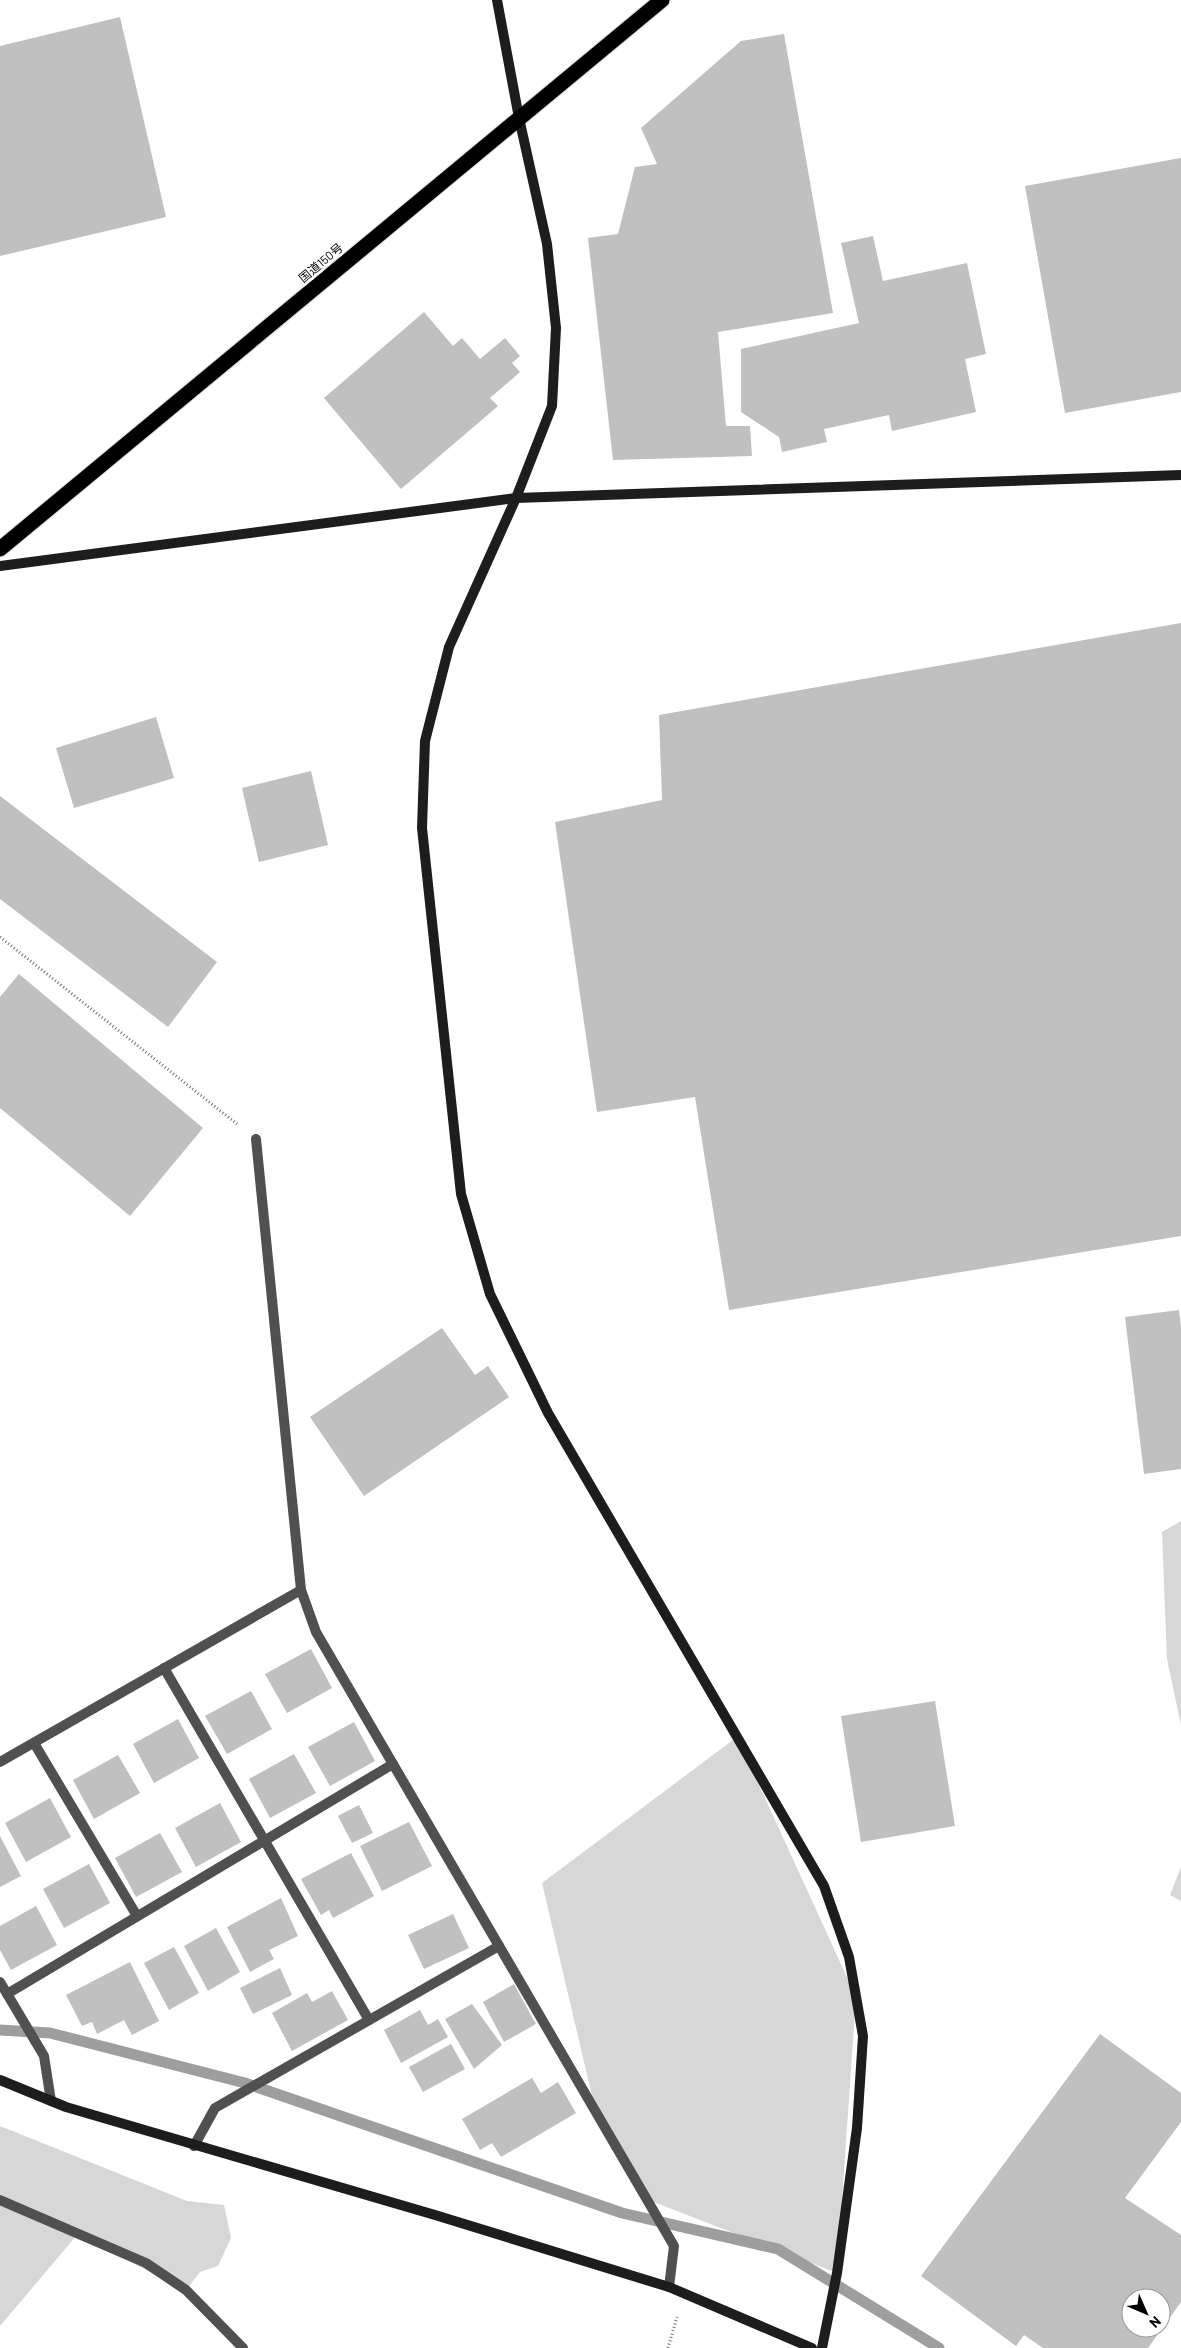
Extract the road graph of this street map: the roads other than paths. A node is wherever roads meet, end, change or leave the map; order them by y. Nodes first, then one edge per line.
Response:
1 (497, 0) edge
2 (662, 0) edge
3 (519, 118) junction
4 (1181, 475) edge
5 (516, 498) junction
6 (0, 549) edge
7 (0, 566) edge
8 (256, 1139) road end
9 (301, 1590) junction
10 (164, 1668) junction
11 (34, 1743) junction
12 (0, 1762) edge
13 (393, 1764) junction
14 (264, 1842) junction
15 (137, 1916) junction
16 (499, 1946) junction
17 (0, 1982) edge
18 (7, 1994) junction
19 (369, 2020) junction
20 (0, 2080) edge
21 (51, 2101) junction
22 (194, 2146) junction
23 (0, 2200) edge
24 (669, 2287) junction
25 (243, 2348) edge
26 (812, 2348) edge
27 (822, 2348) edge

1 - 3 street
2 - 3 highway, 国道150号
3 - 5 street
3 - 6 highway, 国道150号
4 - 5 street
5 - 7 street
5 - 27 street
8 - 9 street
9 - 10 street
9 - 13 street
10 - 11 street
10 - 14 street
11 - 12 street
11 - 15 street
13 - 14 street
13 - 16 street
14 - 15 street
14 - 19 street
15 - 18 street
16 - 19 street
16 - 24 street
17 - 18 street
18 - 21 street
19 - 22 street
20 - 21 street
21 - 22 street
22 - 24 street
23 - 25 street
24 - 26 street

